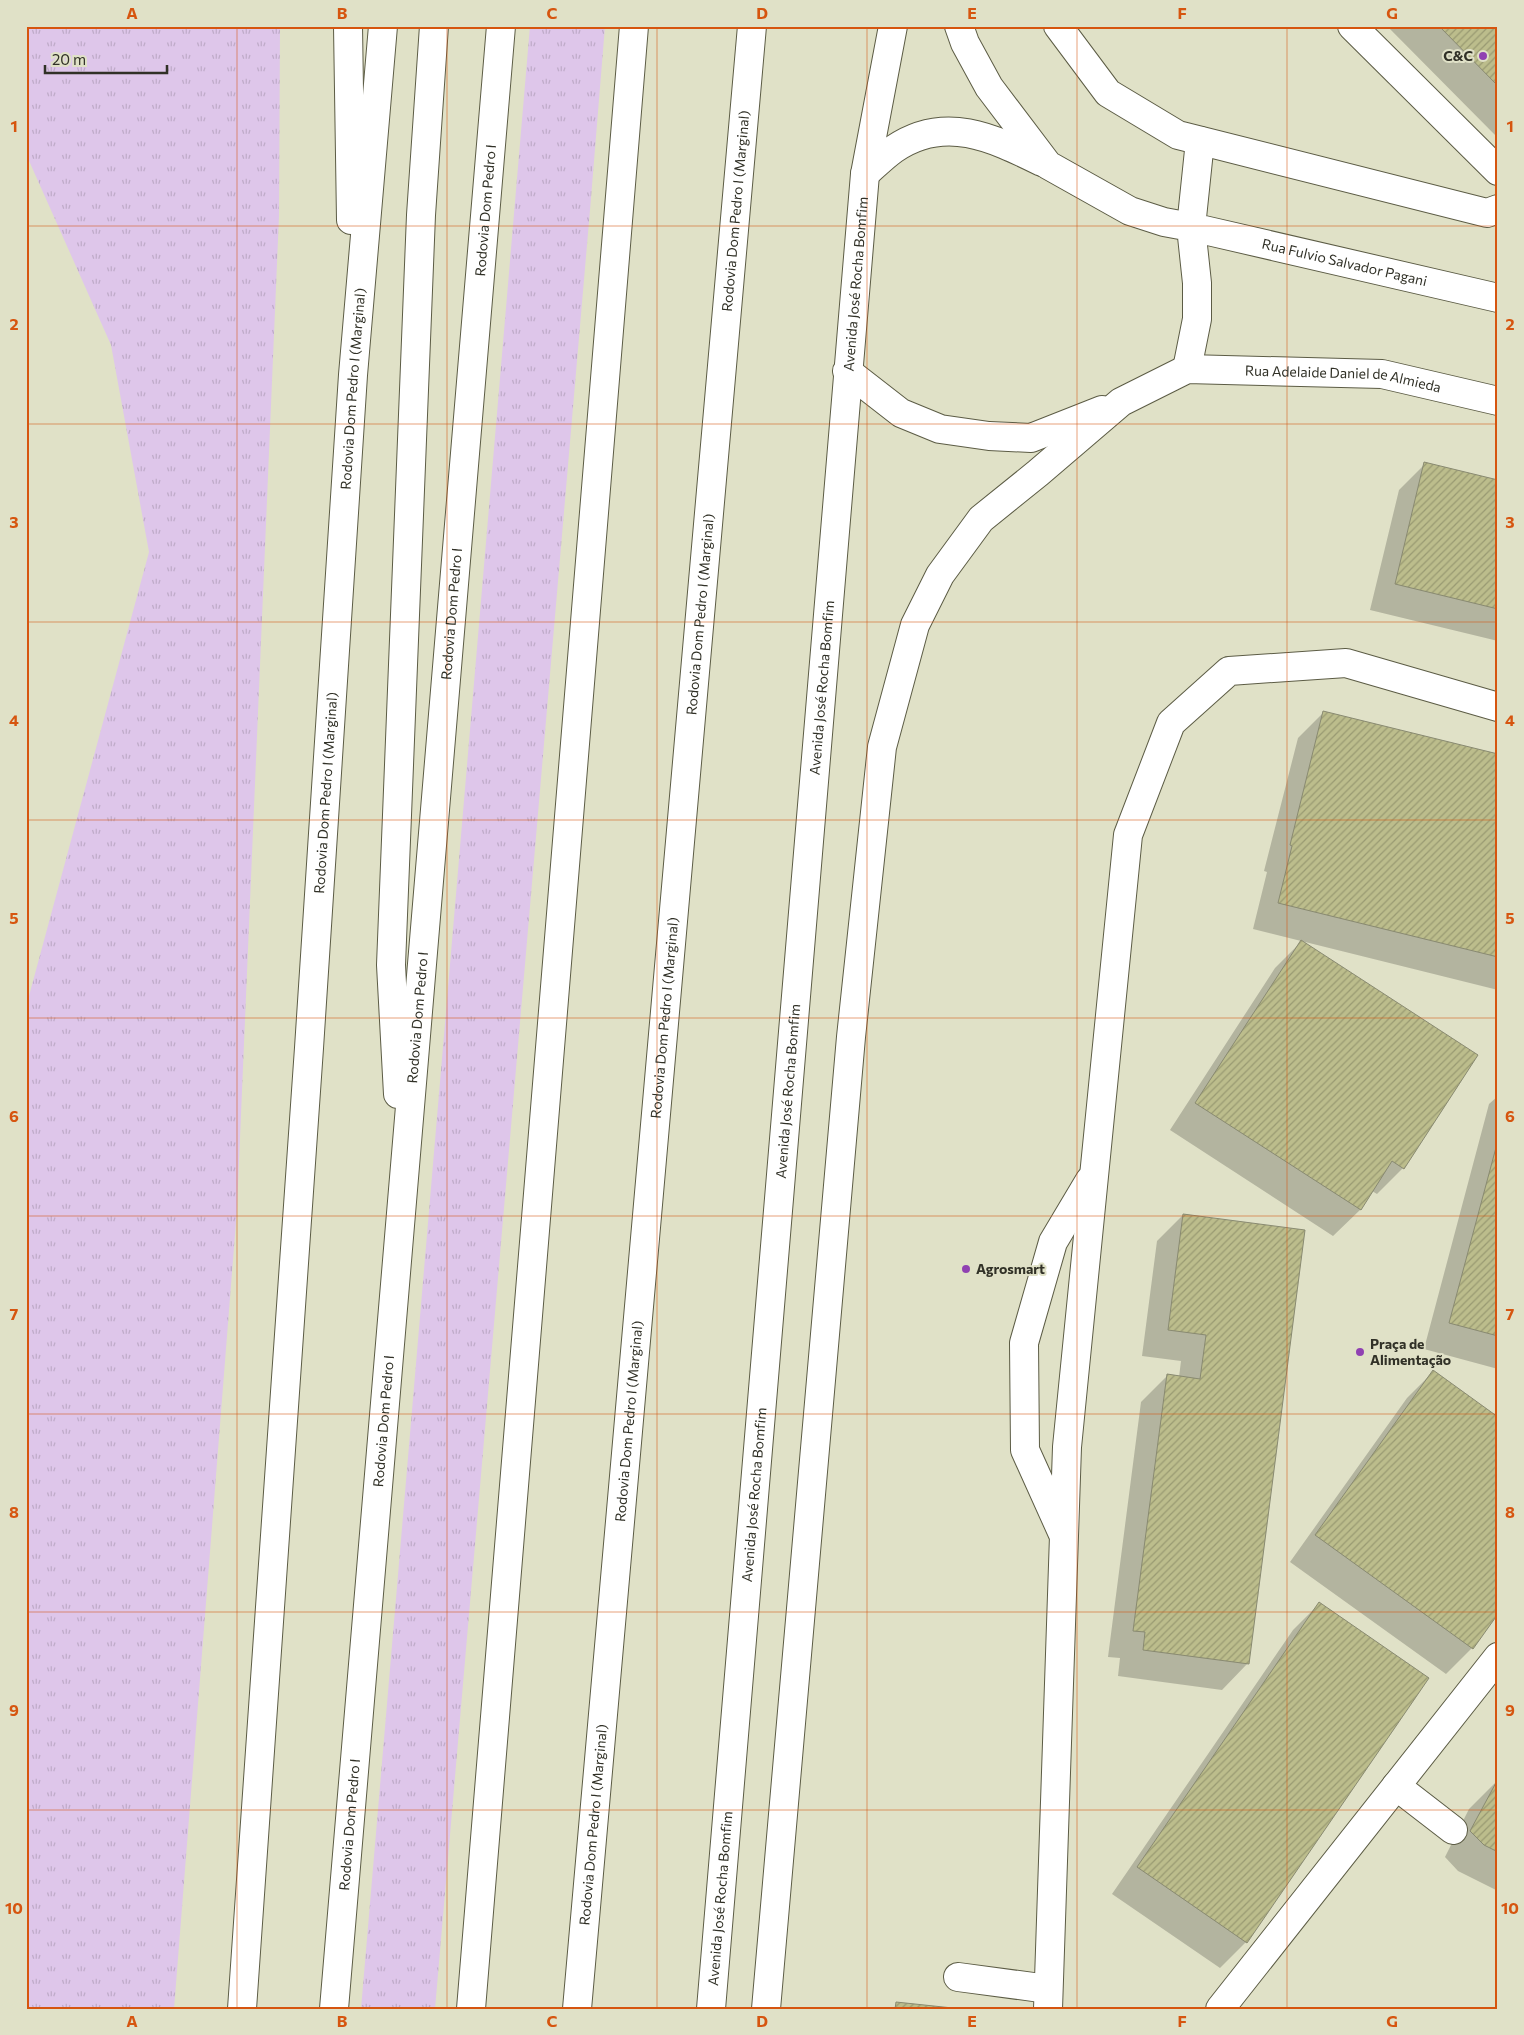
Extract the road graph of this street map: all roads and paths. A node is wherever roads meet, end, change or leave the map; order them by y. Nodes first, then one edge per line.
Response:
1 (348, 26) edge
2 (383, 26) edge
3 (434, 26) edge
4 (501, 26) edge
5 (634, 26) edge
6 (752, 26) edge
7 (766, 26) edge
8 (893, 26) edge
9 (959, 26) edge
10 (1058, 26) edge
11 (1352, 26) edge
12 (1200, 140) junction
13 (1048, 165) junction
14 (1498, 171) edge
15 (865, 174) junction
16 (1498, 209) edge
17 (734, 226) junction
18 (1191, 227) junction
19 (1498, 298) edge
20 (1187, 369) junction
21 (847, 371) junction
22 (353, 375) junction
23 (1498, 401) edge
24 (1121, 402) junction
25 (1498, 708) edge
26 (1095, 1172) junction
27 (403, 1201) junction
28 (1064, 1536) junction
29 (1498, 1657) edge
30 (1396, 1786) junction
31 (1453, 1830) dead end
32 (958, 1977) dead end
33 (1048, 1999) edge
34 (242, 2009) edge
35 (334, 2009) edge
36 (471, 2009) edge
37 (578, 2009) edge
38 (711, 2009) edge
39 (766, 2009) edge
40 (1220, 2009) edge

1 - 22 main road
2 - 22 main road, Rodovia Dom Pedro I (Marginal)
3 - 27 main road
4 - 27 main road, Rodovia Dom Pedro I
5 - 36 main road
6 - 17 main road, Rodovia Dom Pedro I (Marginal)
7 - 17 main road
8 - 15 main road, Avenida José Rocha Bomfim
9 - 13 main road
10 - 12 main road
11 - 14 main road
12 - 16 main road
12 - 18 main road
13 - 15 main road, Rua Fulvio Salvador Pagani
13 - 18 main road, Rua Fulvio Salvador Pagani
15 - 21 main road, Avenida José Rocha Bomfim
17 - 37 main road, Rodovia Dom Pedro I (Marginal)
18 - 19 main road, Rua Fulvio Salvador Pagani
18 - 20 main road
20 - 23 main road, Rua Adelaide Daniel de Almieda
20 - 24 main road
21 - 24 main road
21 - 38 main road, Avenida José Rocha Bomfim
22 - 34 main road, Rodovia Dom Pedro I (Marginal)
24 - 39 main road
25 - 26 main road
26 - 28 main road
26 - 28 main road
27 - 35 main road, Rodovia Dom Pedro I
28 - 33 main road
29 - 30 main road
30 - 31 main road
30 - 40 main road
32 - 33 main road

